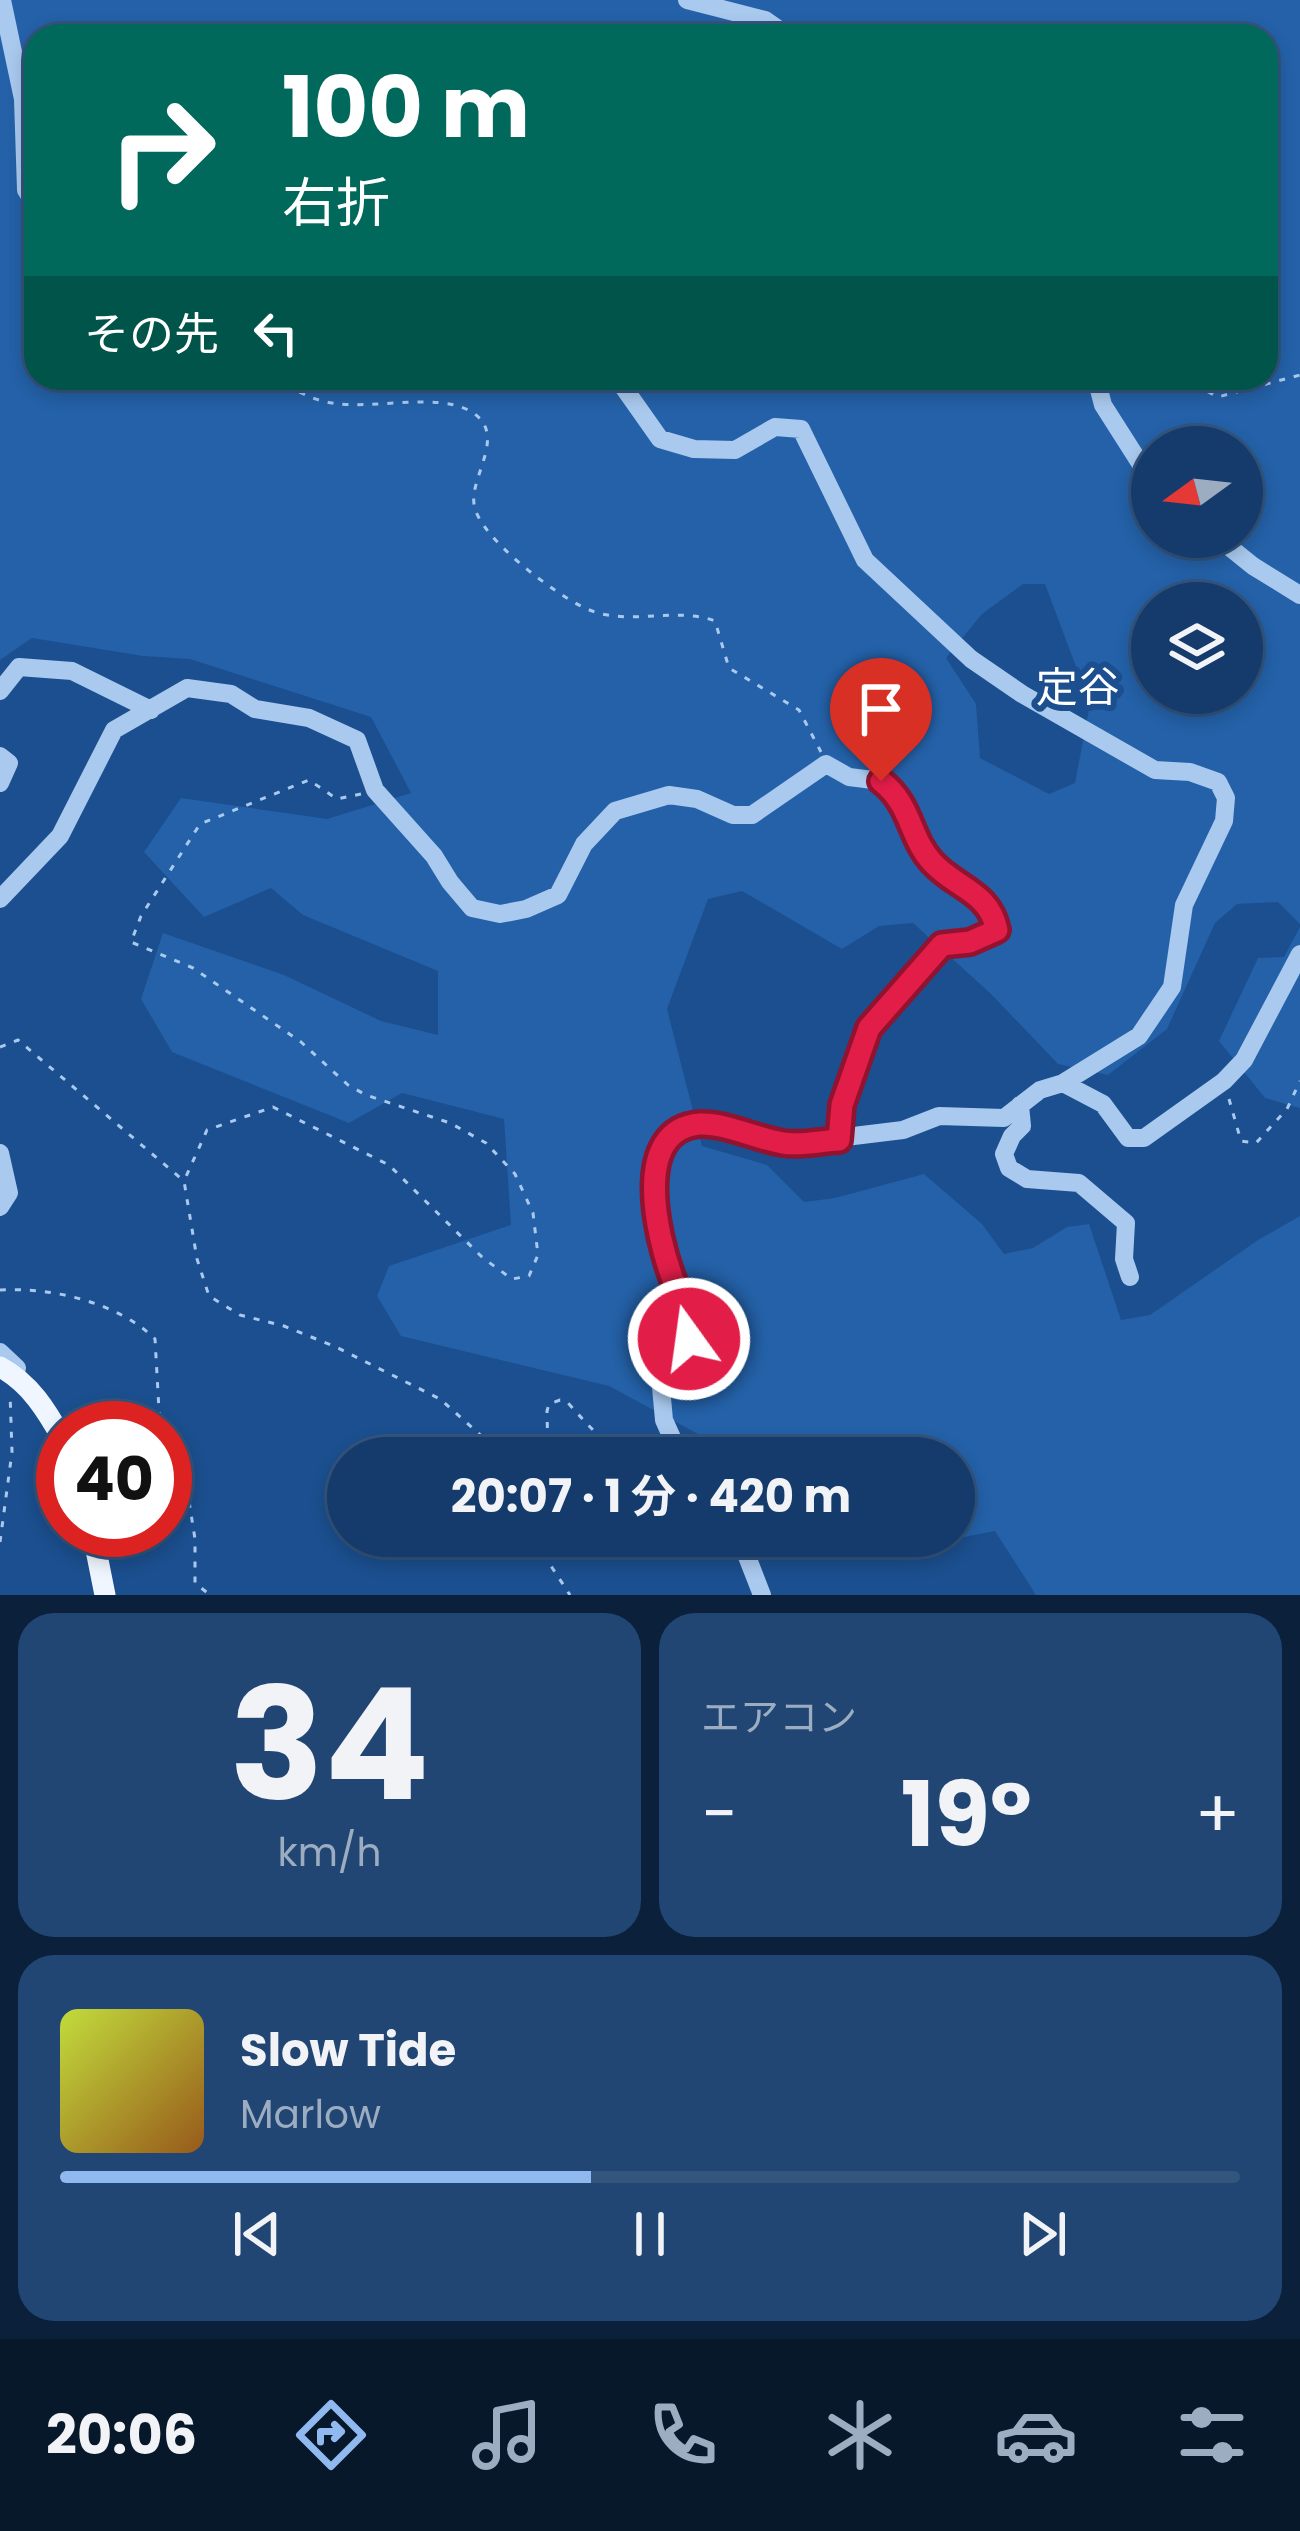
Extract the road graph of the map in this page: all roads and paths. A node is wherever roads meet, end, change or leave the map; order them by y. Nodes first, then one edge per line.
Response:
1 (2, 0) edge
2 (687, 0) edge
3 (771, 24) edge
4 (24, 177) edge
5 (296, 390) edge
6 (625, 390) edge
7 (1099, 390) edge
8 (1204, 390) edge
9 (1244, 390) edge
10 (1131, 449) edge
11 (1243, 558) edge
12 (1300, 595) edge
13 (0, 691) edge
14 (151, 710) junction
15 (0, 756) edge
16 (826, 764) junction
17 (0, 783) edge
18 (375, 790) junction
19 (0, 899) edge
20 (1300, 954) edge
21 (0, 1046) edge
22 (1225, 1081) junction
23 (1300, 1082) edge
24 (1063, 1083) junction
25 (1020, 1105) junction
26 (839, 1140) junction
27 (0, 1153) edge
28 (184, 1180) junction
29 (0, 1207) edge
30 (1130, 1277) dead end
31 (0, 1290) edge
32 (0, 1352) edge
33 (6, 1371) edge
34 (39, 1401) edge
35 (158, 1401) edge
36 (483, 1437) edge
37 (548, 1437) edge
38 (601, 1437) edge
39 (672, 1437) edge
40 (192, 1520) edge
41 (0, 1542) edge
42 (98, 1557) edge
43 (545, 1557) edge
44 (748, 1557) edge
45 (106, 1595) edge
46 (210, 1595) edge
47 (570, 1595) edge
48 (763, 1595) edge

1 - 4 street
2 - 3 street
5 - 16 path
6 - 24 street
7 - 10 street
8 - 9 path
11 - 12 street
13 - 14 street
14 - 18 street
14 - 19 street
15 - 17 street
16 - 18 street
16 - 26 street
18 - 28 path
20 - 22 street
21 - 28 path
22 - 23 path
22 - 24 street
24 - 25 street
25 - 26 street
25 - 30 street
26 - 39 street
27 - 29 street
28 - 36 path
31 - 35 path
32 - 33 street
33 - 34 main road
33 - 41 path
37 - 38 path
40 - 46 path
42 - 45 main road
43 - 47 path
44 - 48 street

